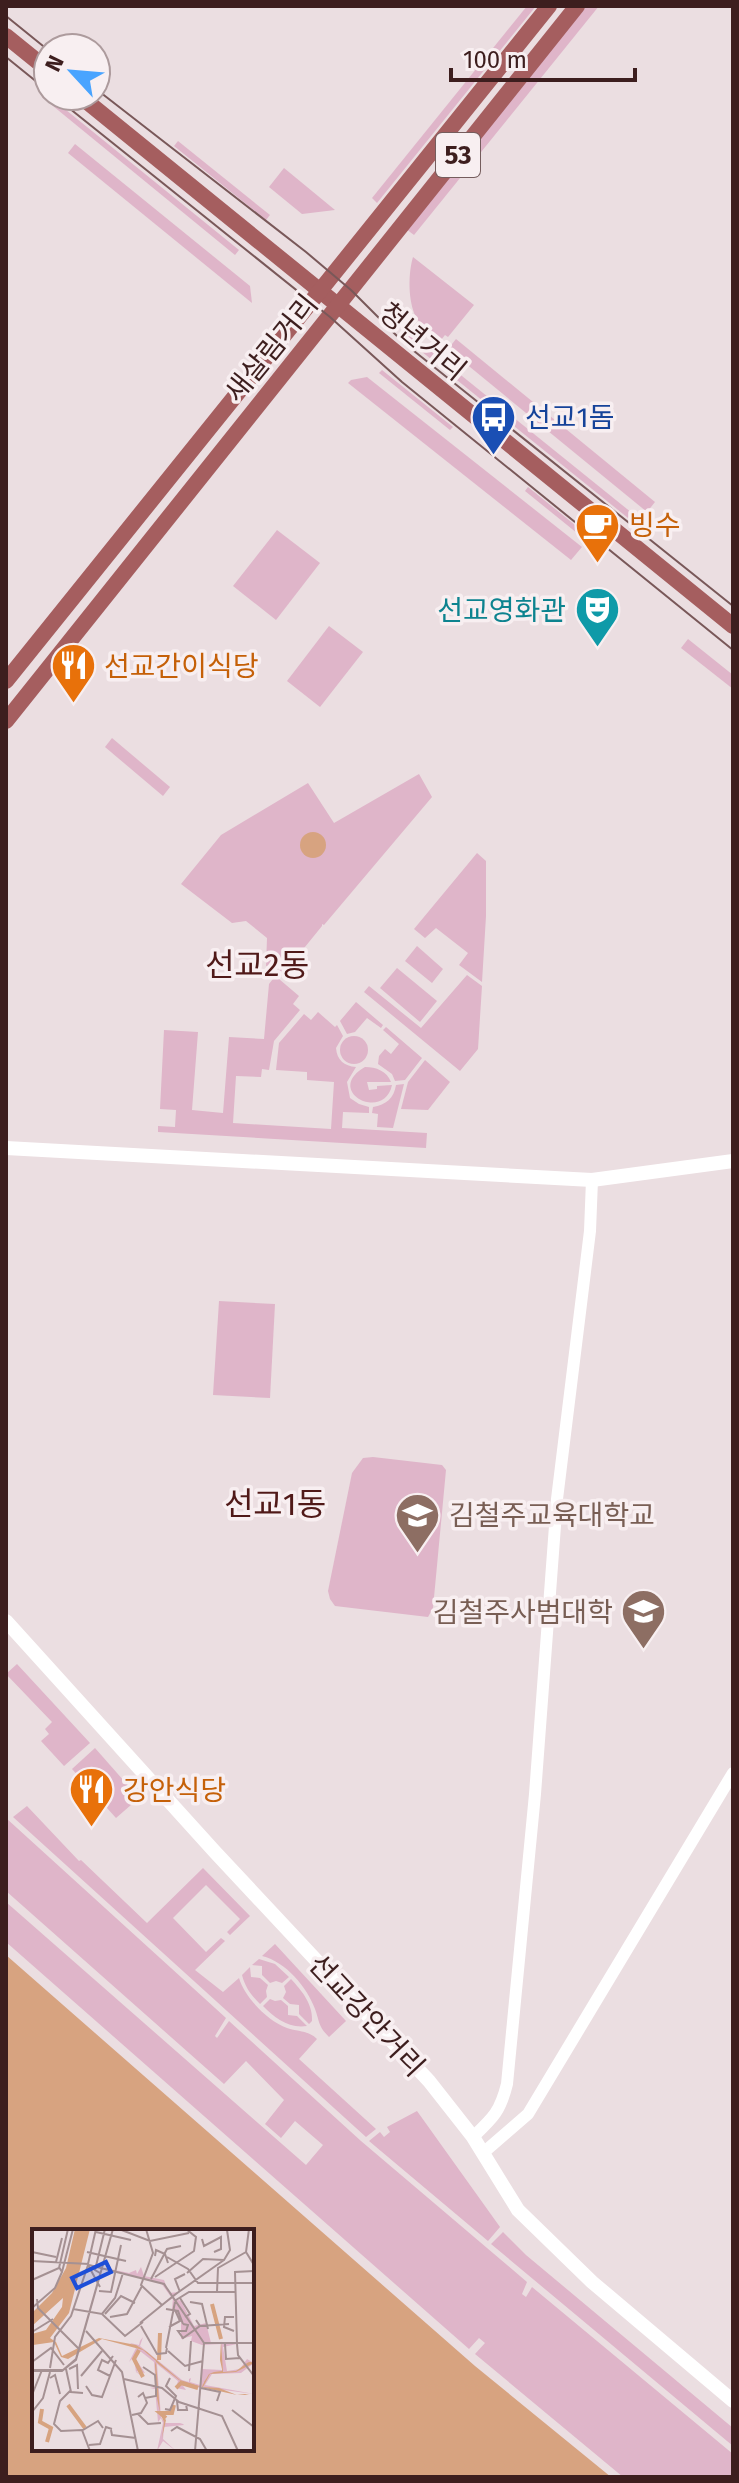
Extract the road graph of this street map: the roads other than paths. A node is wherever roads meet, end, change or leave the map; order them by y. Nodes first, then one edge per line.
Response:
1 (549, 6) edge
2 (577, 6) edge
3 (6, 36) edge
4 (32, 57) edge
5 (100, 112) edge
6 (320, 289) junction
7 (339, 304) junction
8 (733, 626) edge
9 (6, 681) edge
10 (6, 721) edge
11 (6, 1148) edge
12 (733, 1161) edge
13 (592, 1180) junction
14 (6, 1621) edge
15 (733, 1773) edge
16 (473, 2137) junction
17 (483, 2153) junction
18 (733, 2401) edge

1 - 6 main road, 새살림거리 / 53
2 - 7 main road, 새살림거리 / 53
3 - 4 main road
5 - 6 main road, 청년거리
6 - 7 main road, 청년거리
6 - 9 main road, 새살림거리
7 - 8 main road, 청년거리
7 - 10 main road, 새살림거리
11 - 13 main road
12 - 13 main road
13 - 16 street
14 - 16 main road, 선교강안거리
15 - 17 street
16 - 17 main road, 선교강안거리
17 - 18 main road, 선교강안거리

